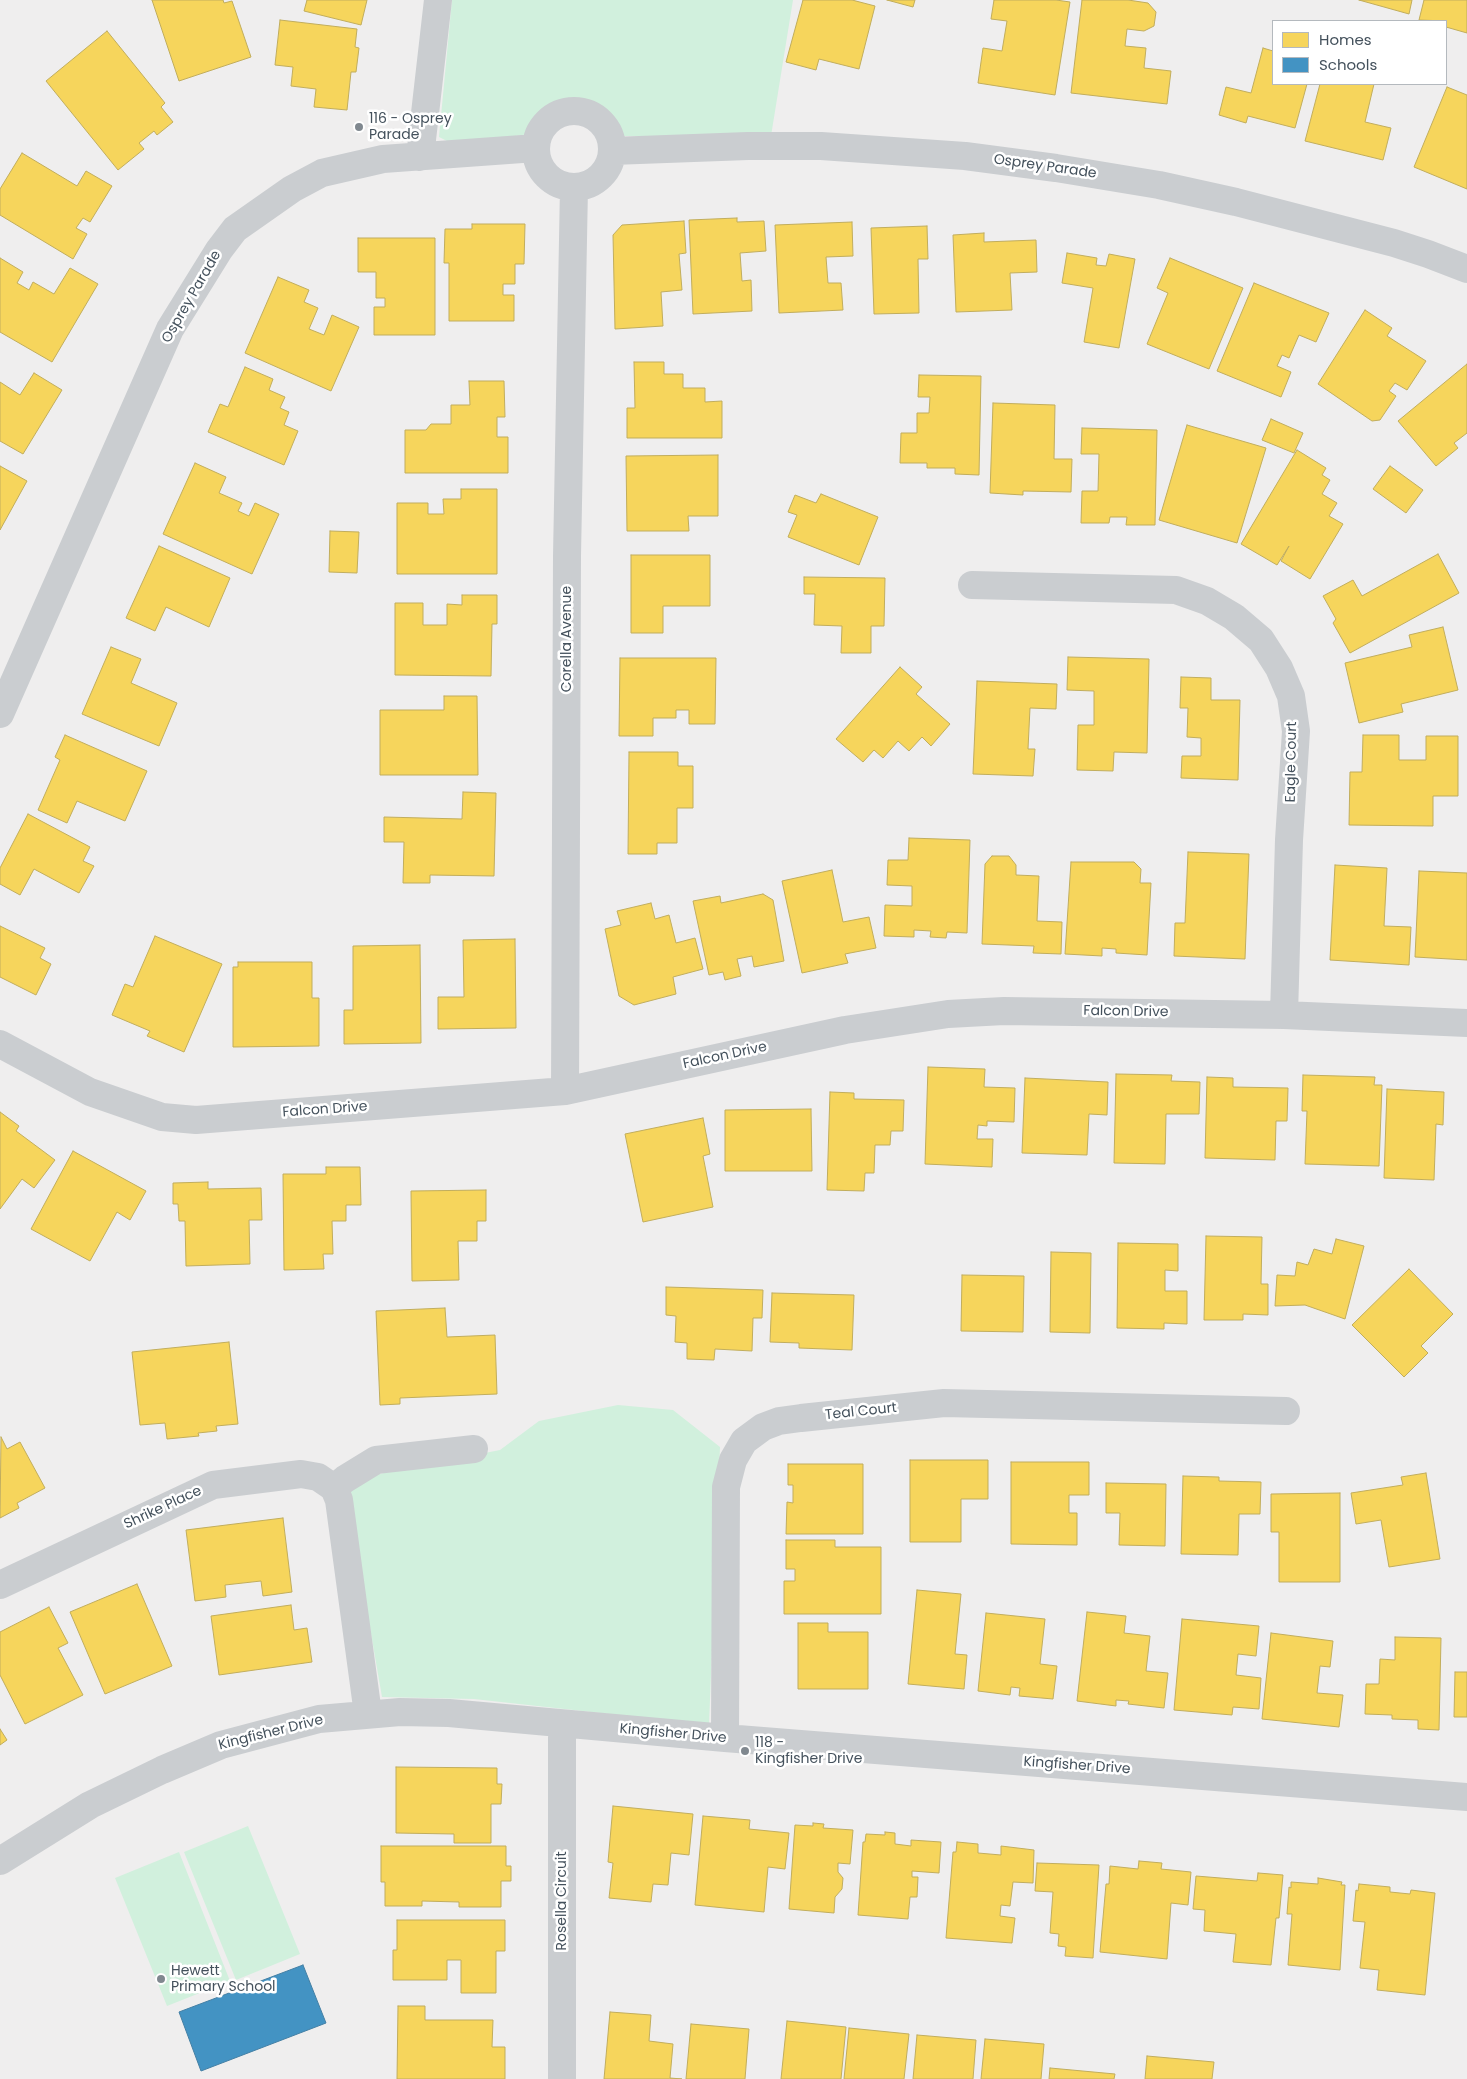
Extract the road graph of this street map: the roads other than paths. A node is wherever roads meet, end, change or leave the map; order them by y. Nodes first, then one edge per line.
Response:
1 (438, 0) edge
2 (536, 148) junction
3 (612, 151) junction
4 (420, 157) junction
5 (574, 187) junction
6 (1467, 269) edge
7 (972, 585) dead end
8 (0, 714) edge
9 (1284, 1015) junction
10 (1467, 1023) edge
11 (0, 1044) edge
12 (565, 1092) junction
13 (1286, 1411) dead end
14 (474, 1449) dead end
15 (334, 1488) junction
16 (0, 1585) edge
17 (368, 1714) junction
18 (562, 1724) junction
19 (725, 1738) junction
20 (1467, 1797) edge
21 (0, 1861) edge
22 (562, 2079) edge

1 - 4 street
2 - 3 street
2 - 4 street, Osprey Parade
2 - 5 street
3 - 5 street
3 - 6 street, Osprey Parade
4 - 8 street, Osprey Parade
5 - 12 street, Corella Avenue
7 - 9 street, Eagle Court
9 - 10 street, Falcon Drive
9 - 12 street, Falcon Drive
11 - 12 street, Falcon Drive
13 - 19 street, Teal Court
14 - 15 street
15 - 16 street, Shrike Place
15 - 17 street
17 - 18 street, Kingfisher Drive
17 - 21 street, Kingfisher Drive
18 - 19 street, Kingfisher Drive
18 - 22 street, Rosella Circuit
19 - 20 street, Kingfisher Drive

